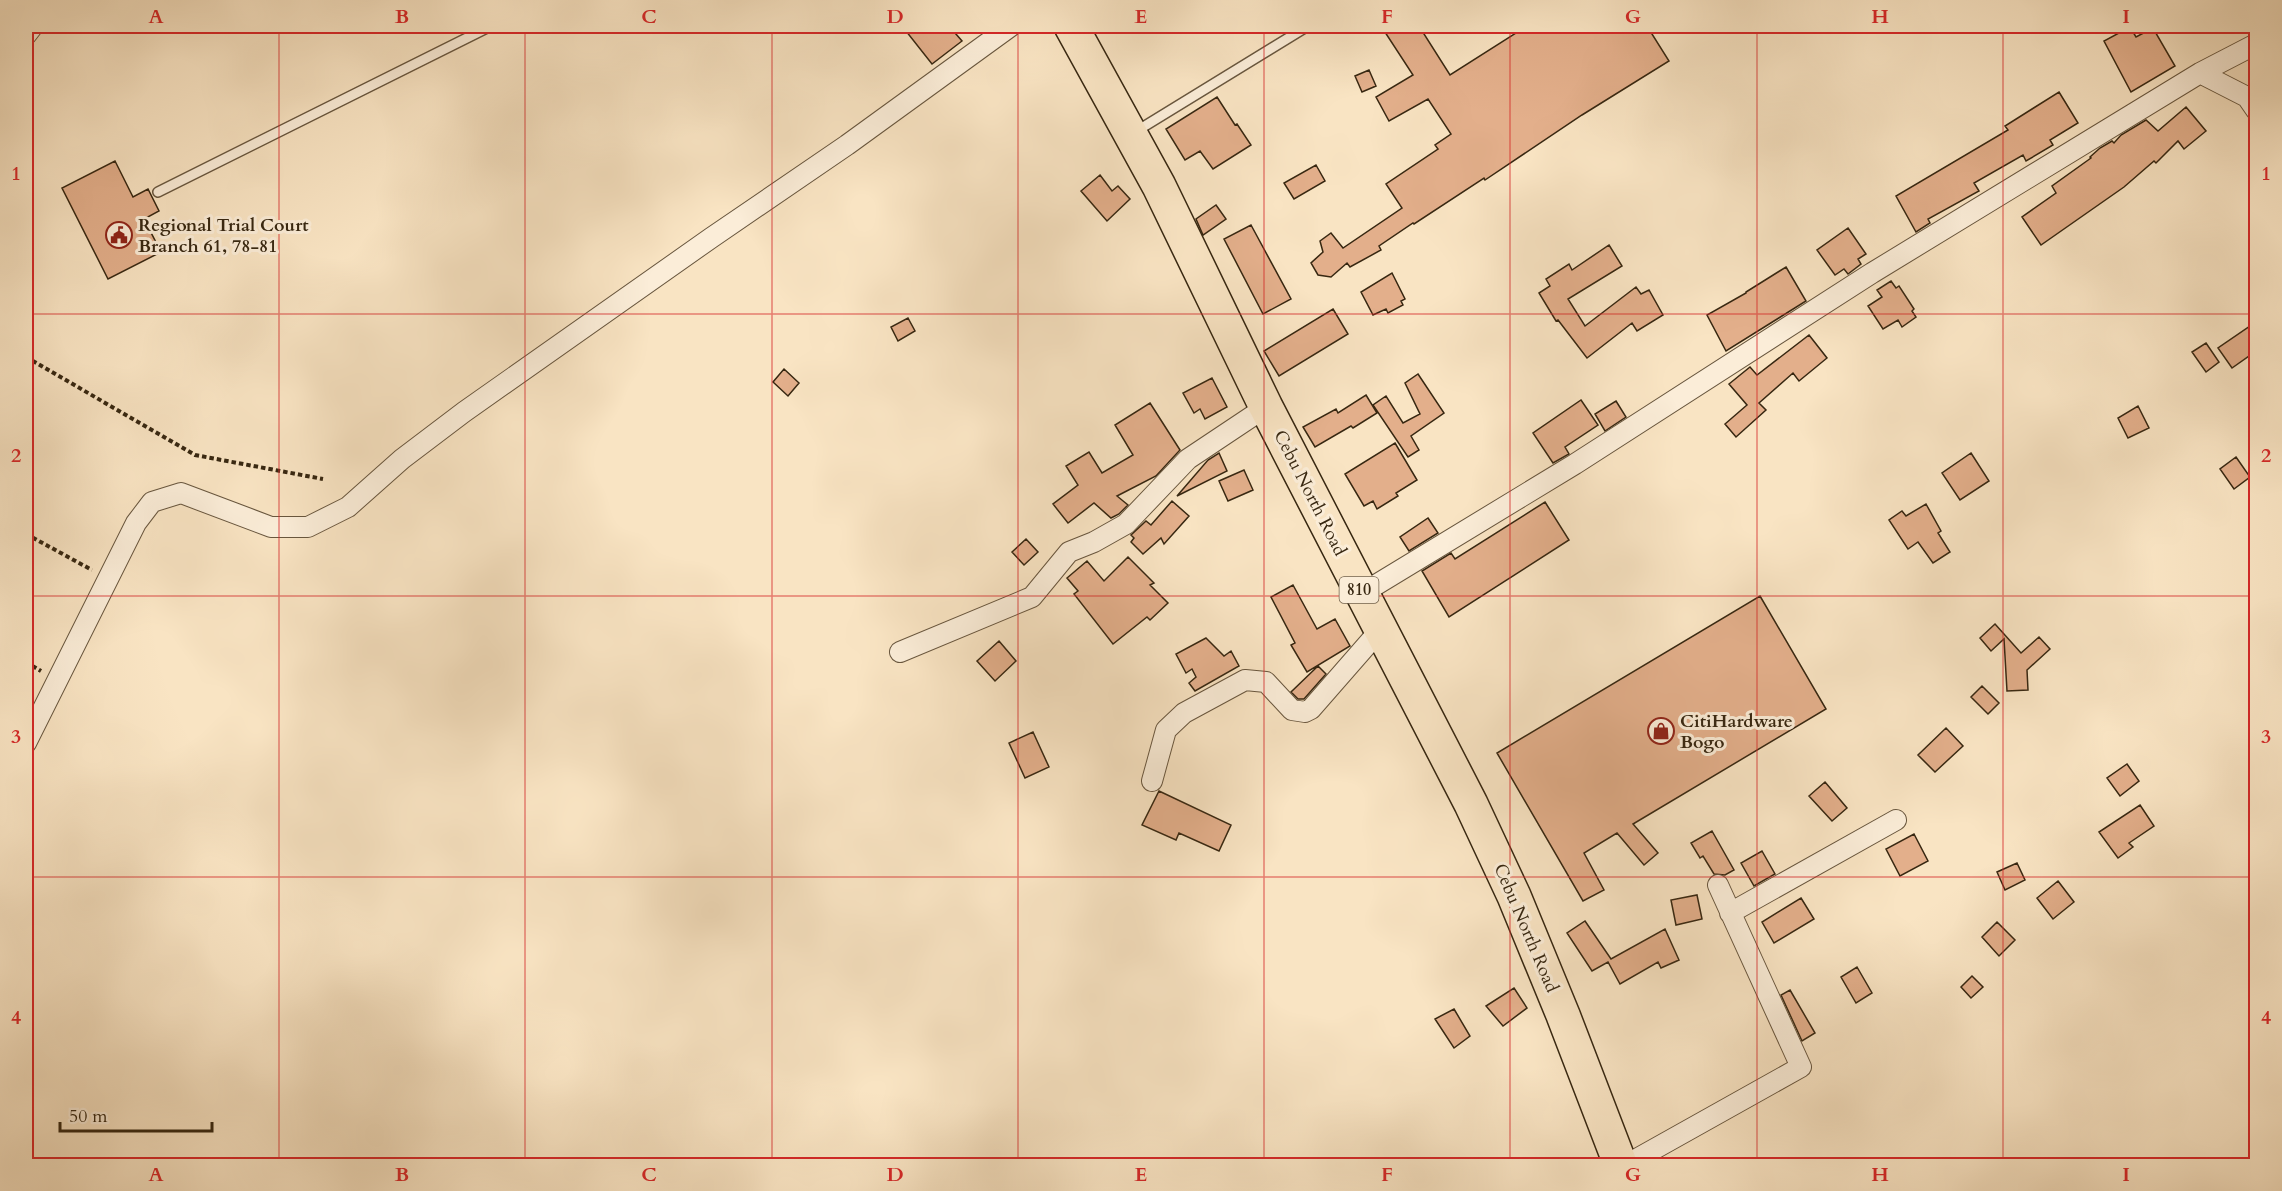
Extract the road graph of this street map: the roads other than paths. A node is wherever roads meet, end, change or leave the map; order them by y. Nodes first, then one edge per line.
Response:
1 (33, 26) edge
2 (490, 26) edge
3 (1011, 26) edge
4 (1071, 26) edge
5 (1308, 26) edge
6 (26, 35) edge
7 (2256, 44) edge
8 (2200, 73) junction
9 (2256, 110) edge
10 (1131, 135) junction
11 (158, 192) dead end
12 (1266, 407) junction
13 (1361, 594) junction
14 (1380, 630) junction
15 (900, 652) dead end
16 (26, 743) edge
17 (1152, 781) dead end
18 (1896, 820) dead end
19 (1718, 885) dead end
20 (1730, 913) junction
21 (1622, 1166) edge

1 - 6 street
2 - 11 lane
3 - 16 street
4 - 10 highway, Cebu North Road / 810
5 - 10 lane
7 - 8 street
8 - 9 street
8 - 13 street
10 - 12 highway, Cebu North Road / 810
12 - 13 highway, Cebu North Road / 810
12 - 15 street
13 - 14 highway, Cebu North Road / 810
14 - 17 street
14 - 21 highway, Cebu North Road / 810
18 - 20 street
19 - 20 street
20 - 21 street

